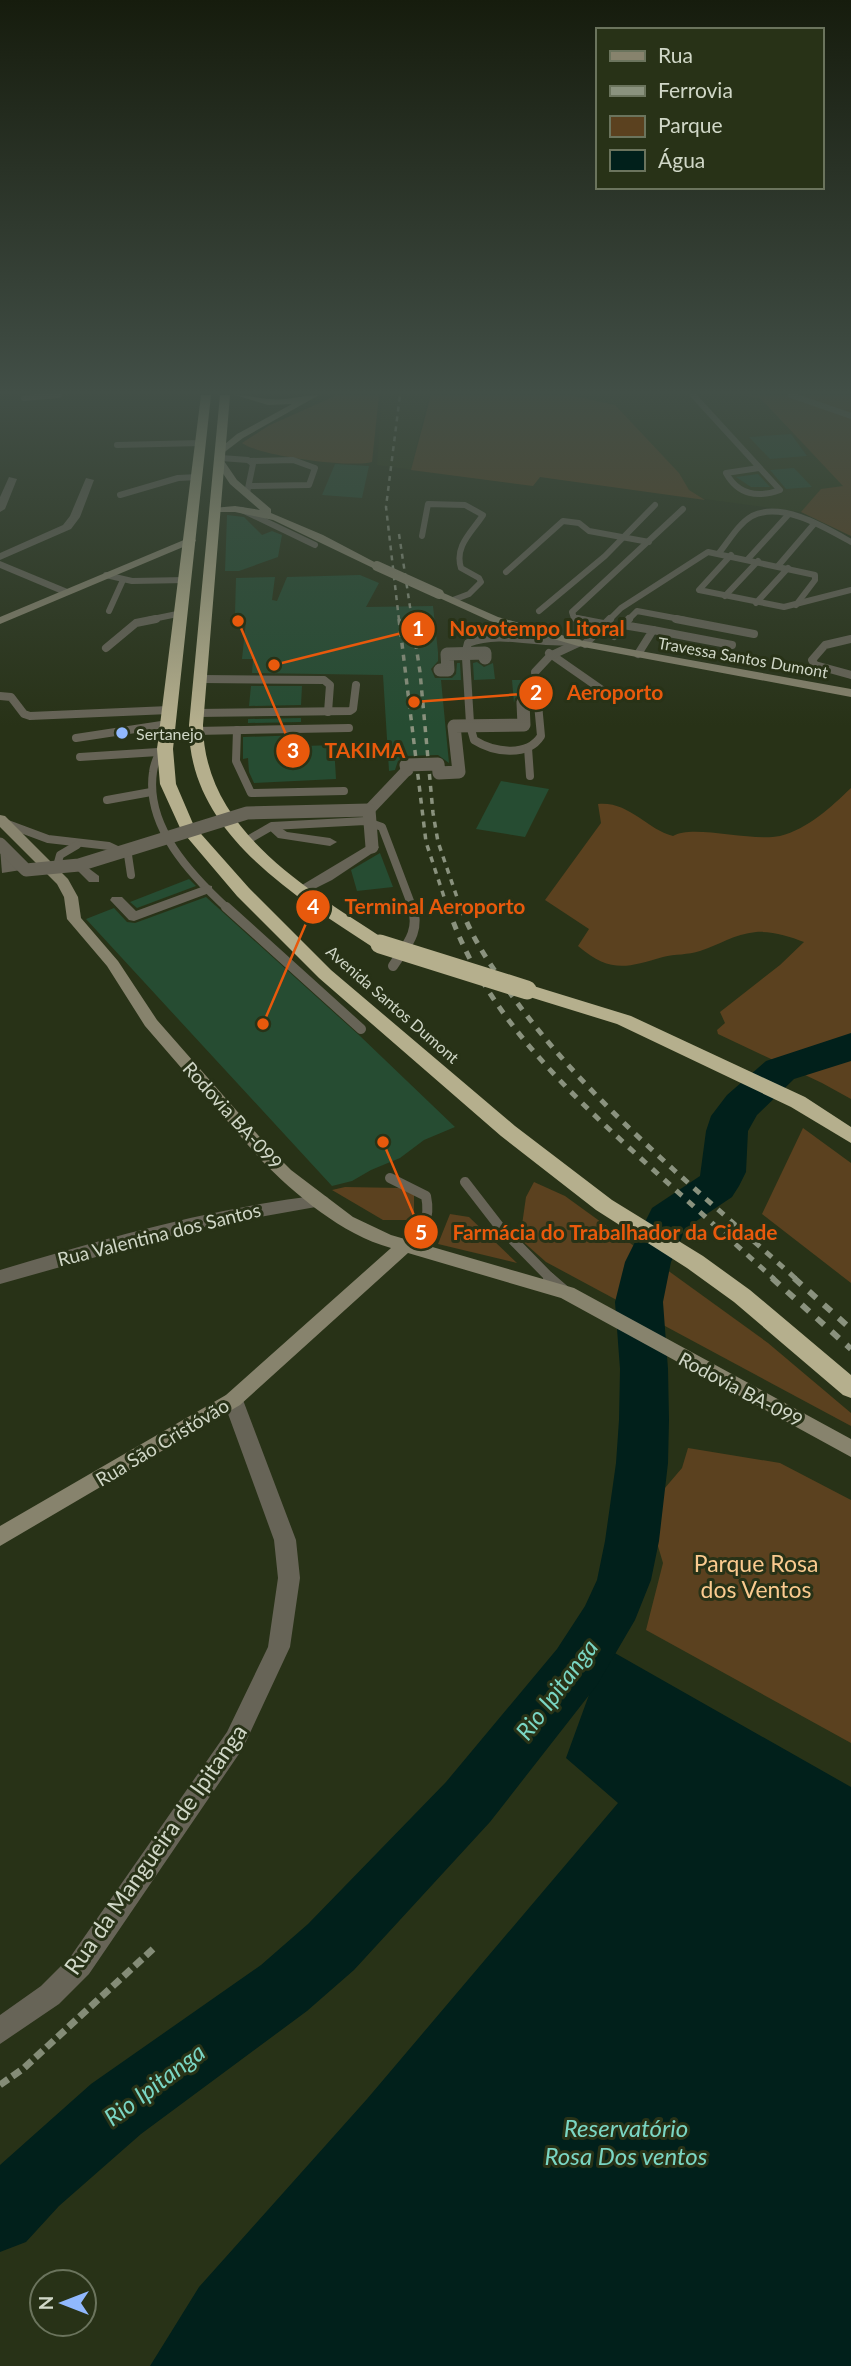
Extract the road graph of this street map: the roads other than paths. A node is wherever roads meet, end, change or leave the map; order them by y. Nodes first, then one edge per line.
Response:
1 (79, 505) edge
2 (195, 505) edge
3 (219, 505) edge
4 (225, 505) edge
5 (263, 505) edge
6 (428, 505) edge
7 (458, 505) edge
8 (655, 505) dead end
9 (238, 508) junction
10 (219, 509) junction
11 (683, 509) dead end
12 (788, 515) junction
13 (278, 519) junction
14 (814, 524) junction
15 (422, 536) dead end
16 (624, 538) junction
17 (191, 540) junction
18 (649, 542) junction
19 (851, 542) edge
20 (315, 545) dead end
21 (719, 553) junction
22 (731, 555) junction
23 (0, 557) edge
24 (748, 559) junction
25 (758, 561) junction
26 (0, 564) edge
27 (778, 566) junction
28 (788, 568) junction
29 (506, 572) dead end
30 (106, 575) junction
31 (123, 580) junction
32 (186, 580) junction
33 (851, 590) edge
34 (66, 592) junction
35 (725, 597) junction
36 (453, 600) junction
37 (756, 603) junction
38 (796, 605) junction
39 (109, 611) dead end
40 (539, 611) dead end
41 (182, 613) junction
42 (0, 621) edge
43 (603, 624) junction
44 (623, 625) junction
45 (653, 630) junction
46 (754, 634) dead end
47 (614, 636) dead end
48 (528, 639) junction
49 (851, 639) edge
50 (578, 642) junction
51 (732, 645) dead end
52 (106, 648) dead end
53 (638, 654) junction
54 (550, 656) junction
55 (485, 659) dead end
56 (440, 670) dead end
57 (851, 675) edge
58 (202, 679) junction
59 (356, 685) dead end
60 (605, 692) dead end
61 (851, 693) edge
62 (0, 696) edge
63 (523, 703) dead end
64 (169, 710) junction
65 (328, 712) junction
66 (197, 713) junction
67 (349, 728) dead end
68 (237, 730) junction
69 (196, 731) junction
70 (76, 738) dead end
71 (164, 738) junction
72 (528, 748) junction
73 (80, 757) dead end
74 (530, 776) dead end
75 (344, 791) dead end
76 (151, 792) junction
77 (107, 800) dead end
78 (369, 810) junction
79 (1, 821) edge
80 (272, 826) junction
81 (246, 841) junction
82 (330, 842) dead end
83 (0, 844) edge
84 (79, 844) junction
85 (353, 844) dead end
86 (372, 847) junction
87 (0, 850) edge
88 (0, 862) edge
89 (79, 865) junction
90 (55, 874) junction
91 (131, 875) dead end
92 (94, 879) dead end
93 (207, 889) junction
94 (299, 891) junction
95 (117, 900) dead end
96 (393, 966) dead end
97 (361, 1029) dead end
98 (851, 1136) edge
99 (390, 1178) dead end
100 (465, 1182) dead end
101 (321, 1201) junction
102 (406, 1245) junction
103 (0, 1277) edge
104 (567, 1293) junction
105 (851, 1389) edge
106 (233, 1400) junction
107 (851, 1449) edge
108 (0, 1537) edge
109 (0, 2031) edge

1 - 23 street
2 - 17 highway, Avenida Santos Dumont
3 - 10 highway, Avenida Santos Dumont
4 - 10 main road
5 - 13 main road, Travessa Santos Dumont
6 - 15 lane
7 - 36 lane
8 - 16 lane
9 - 10 main road, Travessa Santos Dumont
9 - 13 main road, Travessa Santos Dumont
9 - 20 lane
10 - 58 highway, Avenida Santos Dumont
11 - 18 lane
12 - 14 lane
12 - 21 lane
12 - 24 lane
13 - 36 main road, Travessa Santos Dumont, bridge
14 - 19 lane
14 - 27 lane
16 - 18 lane
16 - 29 lane
16 - 40 lane
17 - 30 main road
17 - 32 highway, Avenida Santos Dumont
18 - 43 lane
21 - 22 lane
21 - 43 lane
22 - 24 lane
22 - 35 lane
24 - 25 lane
25 - 27 lane
25 - 35 lane
26 - 34 street
27 - 28 lane
28 - 37 lane
28 - 38 lane
30 - 31 lane
30 - 34 main road
31 - 32 lane
31 - 39 lane
32 - 41 highway, Avenida Santos Dumont
33 - 38 lane
34 - 42 main road
35 - 37 lane
36 - 50 main road, Travessa Santos Dumont
37 - 38 lane
41 - 52 lane
41 - 64 highway, Avenida Santos Dumont
43 - 50 lane
44 - 45 lane
44 - 46 lane
44 - 47 lane
45 - 51 lane
45 - 53 lane
48 - 50 lane
48 - 54 lane
48 - 72 lane
49 - 57 lane
50 - 53 main road, Travessa Santos Dumont
50 - 54 lane
53 - 61 main road, Travessa Santos Dumont
54 - 60 lane
54 - 72 lane
55 - 56 street, bridge
58 - 65 lane
58 - 66 highway, Avenida Santos Dumont
59 - 65 lane
62 - 64 lane
63 - 78 street, bridge
64 - 71 highway, Avenida Santos Dumont
65 - 66 lane
66 - 69 highway, Avenida Santos Dumont
67 - 68 lane
68 - 69 lane
68 - 75 lane
69 - 81 highway, Avenida Santos Dumont
70 - 71 lane
71 - 73 lane
71 - 76 lane
71 - 105 highway, Avenida Santos Dumont
72 - 74 lane
76 - 77 lane
76 - 93 lane
78 - 86 street, bridge
78 - 89 street, bridge
79 - 84 lane
79 - 90 main road, Rodovia BA-099
80 - 81 lane
80 - 82 street
80 - 96 lane
81 - 94 highway, Avenida Santos Dumont
83 - 89 street, bridge
84 - 90 lane
84 - 91 lane
85 - 86 street
86 - 94 street
87 - 88 street, bridge
89 - 92 street
90 - 101 main road, Rodovia BA-099
93 - 95 street
93 - 97 lane
94 - 98 highway, Avenida Santos Dumont, bridge
99 - 102 lane
100 - 104 lane
101 - 102 main road, Rodovia BA-099
101 - 103 street, Rua Valentina dos Santos
102 - 104 main road, Rodovia BA-099
102 - 106 main road, Rua São Cristóvão
104 - 107 main road, Rodovia BA-099
106 - 108 main road, Rua São Cristóvão
106 - 109 street, Rua da Mangueira de Ipitanga

